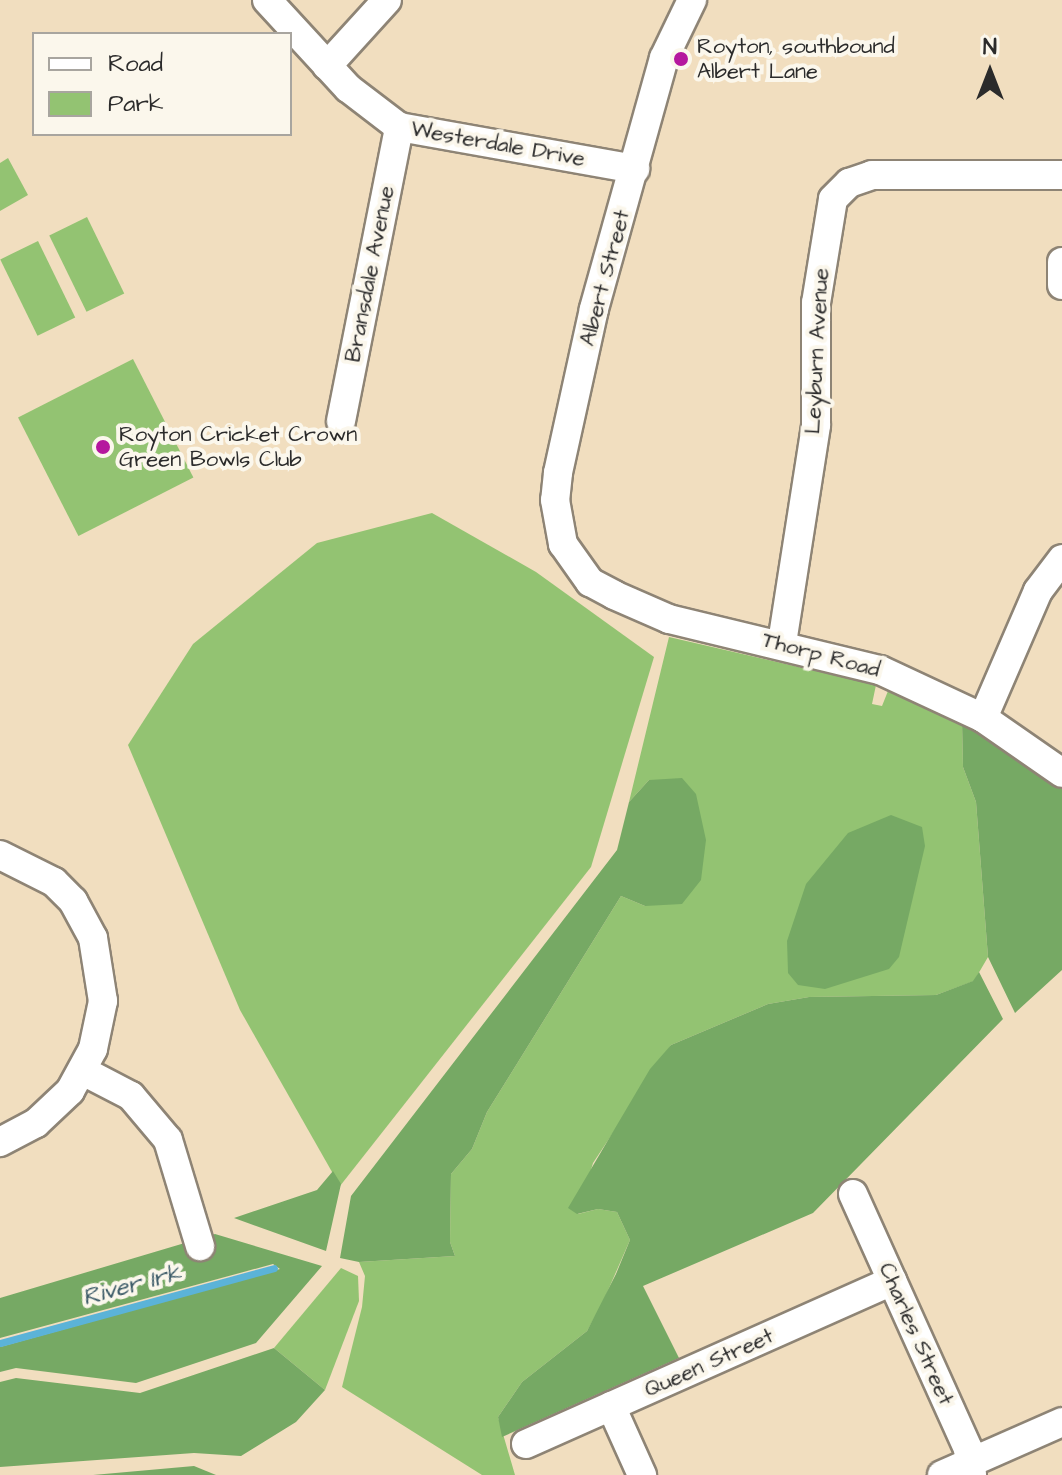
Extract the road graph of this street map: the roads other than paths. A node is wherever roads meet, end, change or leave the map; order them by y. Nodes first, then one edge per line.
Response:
1 (267, 0) edge
2 (387, 0) edge
3 (692, 0) edge
4 (327, 66) junction
5 (399, 127) junction
6 (635, 169) junction
7 (1062, 175) edge
8 (1062, 262) edge
9 (1062, 285) edge
10 (341, 421) dead end
11 (1062, 559) edge
12 (571, 562) joint
13 (782, 643) junction
14 (983, 718) junction
15 (1062, 773) edge
16 (0, 855) edge
17 (83, 1071) junction
18 (0, 1142) edge
19 (853, 1194) dead end
20 (200, 1246) dead end
21 (892, 1281) junction
22 (611, 1406) junction
23 (1062, 1422) edge
24 (526, 1444) dead end
25 (971, 1469) edge
26 (642, 1475) edge
27 (942, 1475) edge

1 - 4 street, Westerdale Drive
2 - 4 street
3 - 6 street, Albert Street
4 - 5 street, Westerdale Drive
5 - 6 street, Westerdale Drive
5 - 10 street, Bransdale Avenue
6 - 12 street, Albert Street
7 - 13 street, Leyburn Avenue
8 - 9 street
11 - 14 street
12 - 13 street, Thorp Road
13 - 14 street, Thorp Road
14 - 15 street, Thorp Road
16 - 17 street
17 - 18 street
17 - 20 street
19 - 21 street, Charles Street
21 - 22 street, Queen Street
21 - 25 street, Charles Street
22 - 24 street, Queen Street
22 - 26 street
23 - 25 street
25 - 27 street

